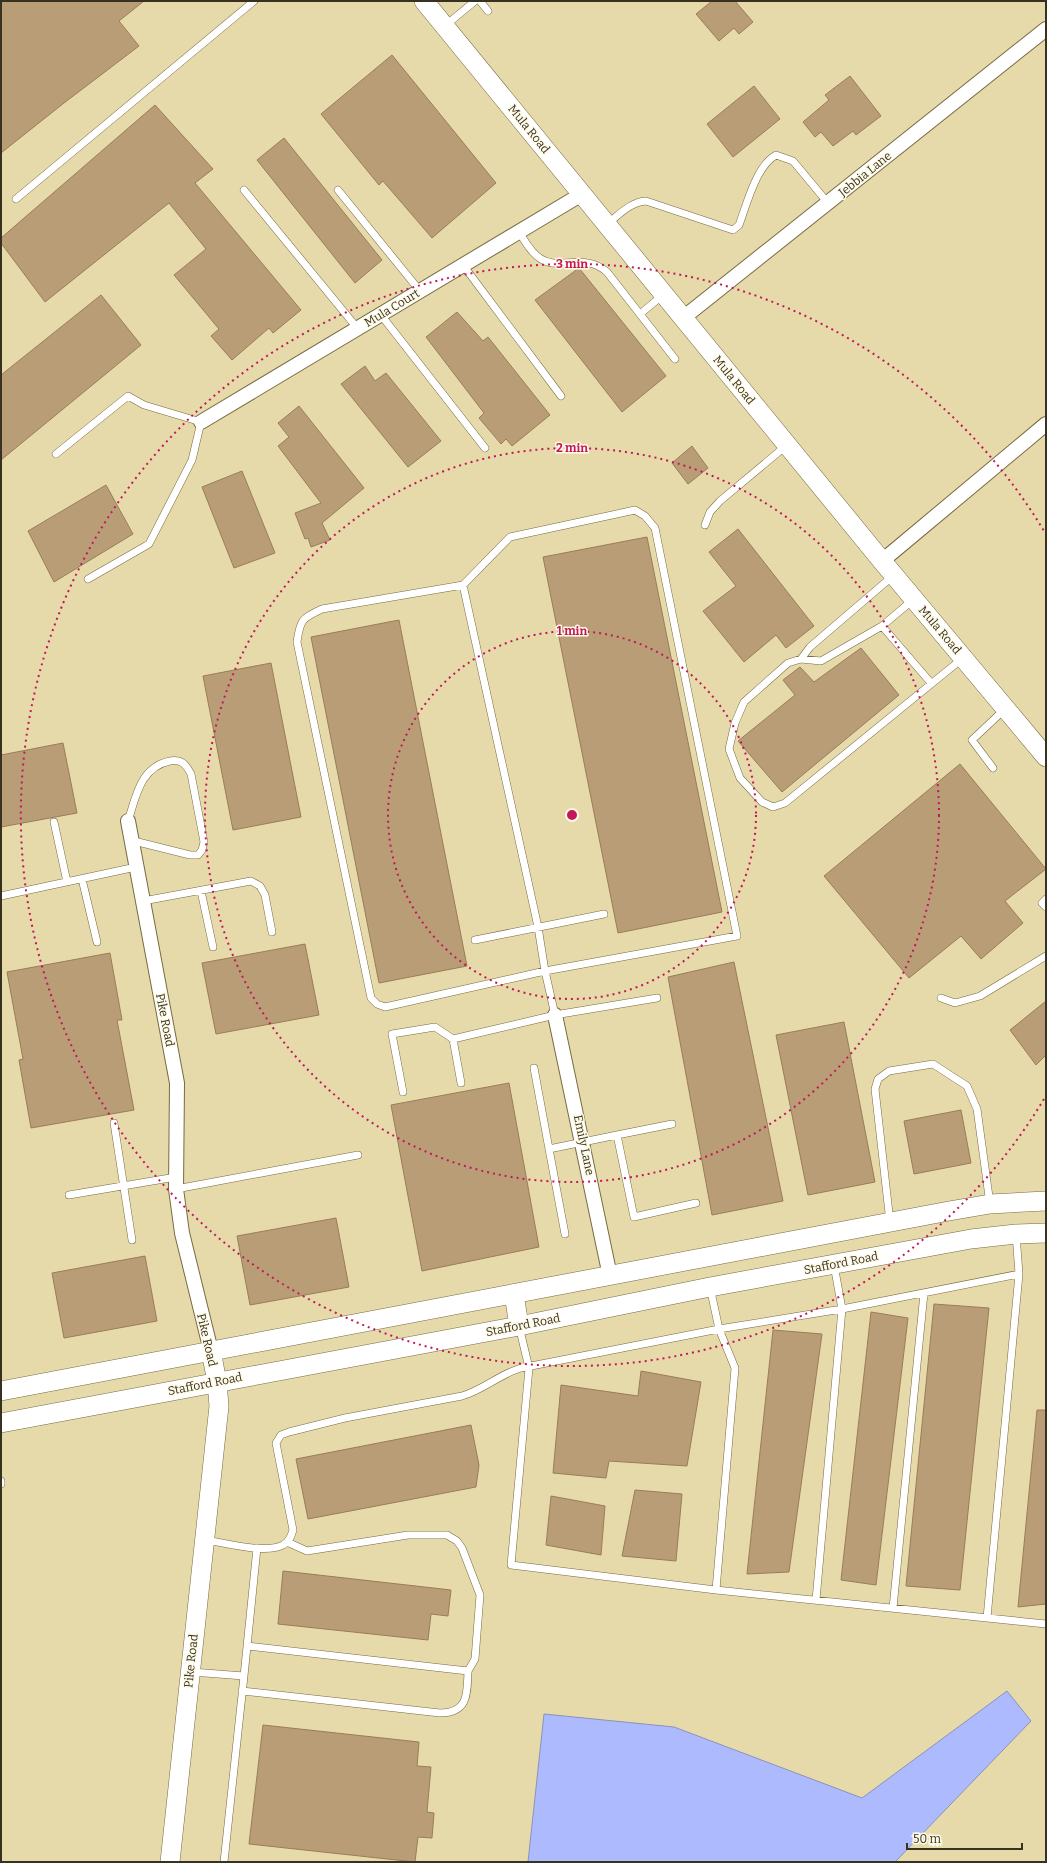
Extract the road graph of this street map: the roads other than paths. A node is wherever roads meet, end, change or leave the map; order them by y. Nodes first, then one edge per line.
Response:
1 (254, 1) edge
2 (424, 1) edge
3 (475, 1) edge
4 (480, 1) edge
5 (488, 11) dead end
6 (445, 26) junction
7 (1046, 29) edge
8 (244, 190) dead end
9 (338, 190) dead end
10 (582, 194) junction
11 (16, 199) dead end
12 (828, 203) junction
13 (606, 224) junction
14 (519, 232) junction
15 (464, 265) junction
16 (420, 291) junction
17 (664, 294) junction
18 (640, 314) junction
19 (381, 315) junction
20 (683, 318) junction
21 (358, 328) junction
22 (675, 359) dead end
23 (562, 396) dead end
24 (201, 422) junction
25 (1046, 424) edge
26 (787, 445) junction
27 (485, 448) dead end
28 (56, 454) dead end
29 (705, 525) dead end
30 (882, 561) junction
31 (894, 575) junction
32 (88, 579) dead end
33 (463, 585) junction
34 (914, 599) junction
35 (882, 626) junction
36 (963, 658) junction
37 (801, 659) junction
38 (931, 683) junction
39 (1006, 709) junction
40 (1046, 757) edge
41 (993, 768) dead end
42 (128, 821) joint
43 (54, 822) dead end
44 (130, 840) junction
45 (136, 867) junction
46 (82, 879) junction
47 (67, 882) junction
48 (201, 891) junction
49 (1, 896) edge
50 (1046, 899) edge
51 (143, 902) junction
52 (1046, 907) edge
53 (604, 914) dead end
54 (538, 927) junction
55 (272, 932) dead end
56 (475, 940) dead end
57 (97, 942) dead end
58 (212, 947) dead end
59 (1046, 956) edge
60 (545, 971) junction
61 (657, 998) dead end
62 (941, 998) dead end
63 (555, 1015) junction
64 (453, 1039) junction
65 (534, 1068) dead end
66 (461, 1083) dead end
67 (403, 1092) dead end
68 (114, 1123) dead end
69 (672, 1124) dead end
70 (617, 1135) junction
71 (583, 1141) junction
72 (549, 1149) junction
73 (358, 1155) dead end
74 (176, 1183) junction
75 (124, 1186) junction
76 (69, 1195) dead end
77 (1046, 1201) edge
78 (696, 1204) dead end
79 (990, 1204) junction
80 (890, 1222) junction
81 (1046, 1233) edge
82 (565, 1234) dead end
83 (830, 1234) junction
84 (1016, 1234) junction
85 (132, 1240) dead end
86 (834, 1265) junction
87 (1019, 1274) junction
88 (610, 1276) junction
89 (710, 1287) junction
90 (924, 1293) junction
91 (514, 1294) junction
92 (842, 1309) junction
93 (519, 1326) junction
94 (719, 1329) junction
95 (211, 1351) junction
96 (529, 1368) junction
97 (217, 1382) junction
98 (1, 1391) edge
99 (1, 1423) edge
100 (204, 1540) junction
101 (287, 1542) junction
102 (257, 1548) junction
103 (716, 1590) junction
104 (816, 1600) junction
105 (893, 1608) junction
106 (987, 1618) junction
107 (1046, 1624) edge
108 (247, 1646) junction
109 (190, 1671) junction
110 (468, 1671) junction
111 (244, 1676) junction
112 (242, 1691) junction
113 (170, 1862) edge
114 (224, 1862) edge

1 - 11 lane
2 - 6 main road, Mula Road
3 - 6 lane
4 - 5 lane
6 - 10 main road, Mula Road
7 - 12 street, Jebbia Lane
8 - 21 lane
9 - 16 lane
10 - 13 main road, Mula Road
10 - 14 street, Mula Court
12 - 13 lane
12 - 20 street, Jebbia Lane
13 - 17 main road, Mula Road
14 - 15 street, Mula Court
14 - 18 lane
15 - 16 street, Mula Court
15 - 23 lane
16 - 19 street, Mula Court
17 - 18 lane
17 - 20 main road, Mula Road
18 - 22 lane
19 - 21 street, Mula Court
19 - 27 lane
20 - 26 main road, Mula Road
21 - 24 street, Mula Court
24 - 28 lane
24 - 32 lane
25 - 30 street
26 - 29 lane
26 - 30 main road, Mula Road
30 - 31 main road, Mula Road
31 - 34 main road, Mula Road
31 - 37 lane
33 - 54 lane
33 - 60 lane
33 - 60 lane
34 - 35 lane
34 - 36 main road, Mula Road
35 - 37 lane
35 - 38 lane
36 - 38 lane
36 - 39 main road, Mula Road
37 - 38 lane
39 - 40 main road, Mula Road
39 - 41 lane
42 - 44 street, Pike Road
42 - 44 lane
43 - 47 lane
44 - 45 street, Pike Road
45 - 46 lane
45 - 51 street, Pike Road
46 - 47 lane
46 - 57 lane
47 - 49 lane
48 - 51 lane
48 - 55 lane
48 - 58 lane
50 - 52 lane
51 - 74 street, Pike Road
53 - 54 lane
54 - 56 lane
54 - 60 lane
59 - 62 lane
60 - 63 lane
61 - 63 lane
63 - 64 lane
63 - 71 street, Emily Lane
64 - 66 lane
64 - 67 lane
65 - 72 lane
68 - 75 lane
69 - 70 lane
70 - 71 lane
70 - 78 lane
71 - 72 lane
71 - 88 street, Emily Lane
72 - 82 lane
73 - 74 lane
74 - 75 lane
74 - 95 street, Pike Road
75 - 76 lane
75 - 85 lane
77 - 79 main road
79 - 80 main road
79 - 80 lane
80 - 83 main road
81 - 84 main road, Stafford Road
83 - 86 main road
83 - 88 main road
84 - 86 main road, Stafford Road
84 - 87 lane
86 - 89 main road, Stafford Road
86 - 92 lane
87 - 90 lane
87 - 106 lane
88 - 91 main road
89 - 93 main road, Stafford Road
89 - 94 lane
90 - 92 lane
90 - 105 lane
91 - 93 main road
91 - 95 main road
92 - 94 lane
92 - 104 lane
93 - 96 lane
93 - 97 main road, Stafford Road
94 - 96 lane
94 - 103 lane
95 - 97 main road, Pike Road
95 - 98 main road
96 - 101 lane
96 - 103 lane
97 - 99 main road, Stafford Road
97 - 100 main road, Pike Road
100 - 102 lane
100 - 109 main road, Pike Road
101 - 102 lane
101 - 110 lane
102 - 108 lane
103 - 104 lane
104 - 105 lane
105 - 106 lane
106 - 107 lane
108 - 110 lane
108 - 111 lane
109 - 111 lane
109 - 113 main road, Pike Road
110 - 112 lane
111 - 112 lane
112 - 114 lane

